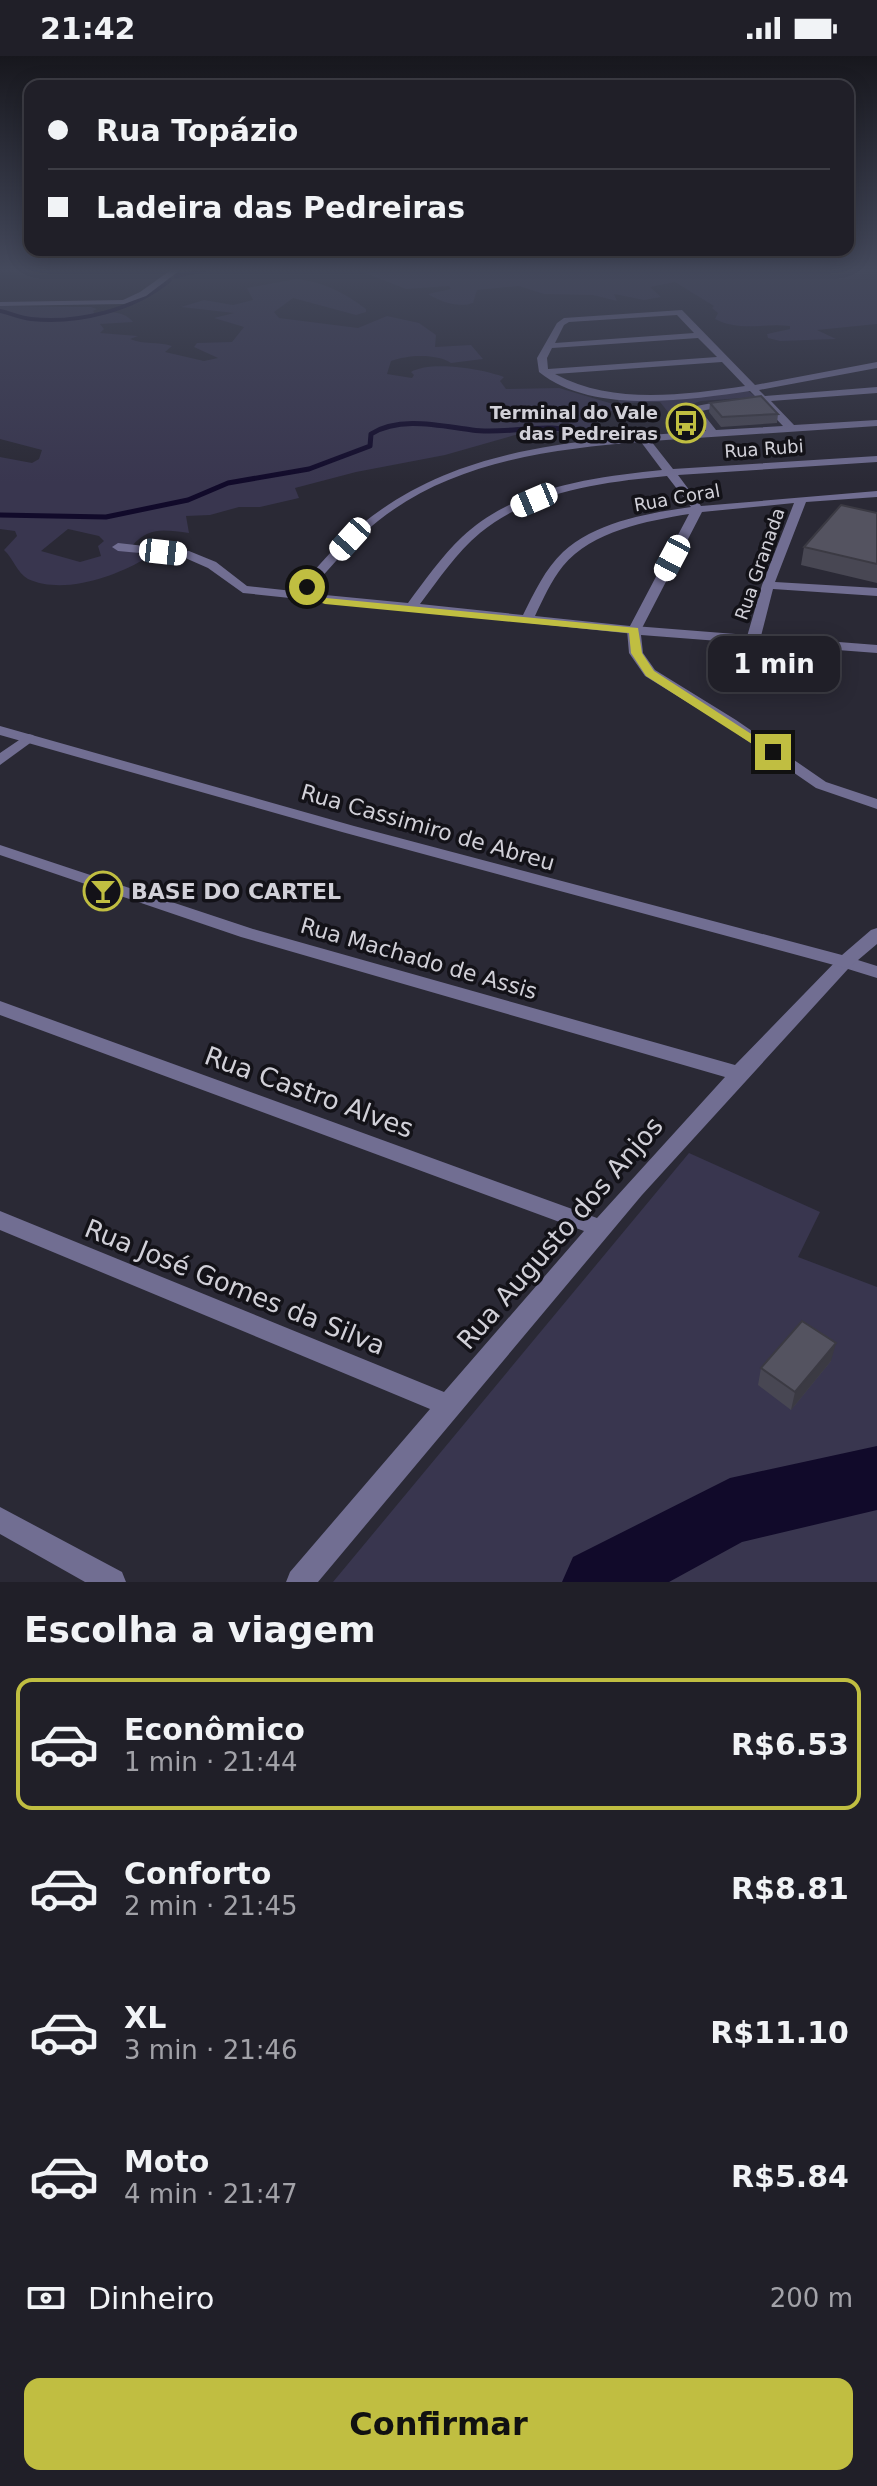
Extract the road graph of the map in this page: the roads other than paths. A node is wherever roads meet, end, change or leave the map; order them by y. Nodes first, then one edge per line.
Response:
1 (551, 341) edge
2 (615, 341) edge
3 (707, 341) edge
4 (548, 346) junction
5 (726, 359) junction
6 (877, 365) edge
7 (544, 372) junction
8 (751, 386) junction
9 (877, 390) edge
10 (763, 399) junction
11 (875, 425) edge
12 (792, 429) junction
13 (713, 433) junction
14 (643, 438) junction
15 (877, 459) edge
16 (669, 473) junction
17 (877, 494) edge
18 (801, 500) junction
19 (698, 509) junction
20 (118, 547) dead end
21 (768, 585) junction
22 (877, 592) edge
23 (309, 595) junction
24 (412, 607) junction
25 (527, 620) junction
26 (634, 630) junction
27 (753, 640) junction
28 (877, 649) edge
29 (0, 730) edge
30 (28, 738) junction
31 (0, 760) edge
32 (877, 804) edge
33 (0, 850) edge
34 (877, 934) edge
35 (845, 962) junction
36 (877, 972) edge
37 (0, 1008) edge
38 (737, 1073) junction
39 (0, 1220) edge
40 (600, 1228) junction
41 (449, 1406) junction
42 (0, 1520) edge
43 (112, 1582) edge
44 (300, 1582) edge

1 - 4 street
2 - 4 street
3 - 5 street
4 - 7 street
5 - 7 street
5 - 8 street
6 - 8 street
7 - 8 street
8 - 10 street
9 - 10 street
10 - 12 street
10 - 13 street
11 - 12 street
12 - 13 street
13 - 14 street
14 - 16 street
14 - 23 street
15 - 16 street, Rua Rubi
16 - 19 street
16 - 24 street, Rua Rubi
17 - 18 street, Rua Coral
18 - 19 street, Rua Coral
18 - 21 street, Rua Granada
19 - 25 street, Rua Coral
19 - 26 street
20 - 23 street
21 - 22 street
21 - 27 street, Rua Granada
23 - 24 street
24 - 25 street
25 - 26 street
26 - 27 street
26 - 32 street
27 - 28 street
29 - 30 street, Rua Cassimiro de Abreu
30 - 31 street
30 - 35 street, Rua Cassimiro de Abreu
33 - 38 street, Rua Machado de Assis
34 - 35 street, Rua Augusto dos Anjos
35 - 36 street, Rua Cassimiro de Abreu
35 - 38 street, Rua Augusto dos Anjos
37 - 40 street, Rua Castro Alves
38 - 40 street, Rua Augusto dos Anjos
39 - 41 street, Rua José Gomes da Silva
40 - 41 street, Rua Augusto dos Anjos
41 - 44 street, Rua Augusto dos Anjos
42 - 43 street

